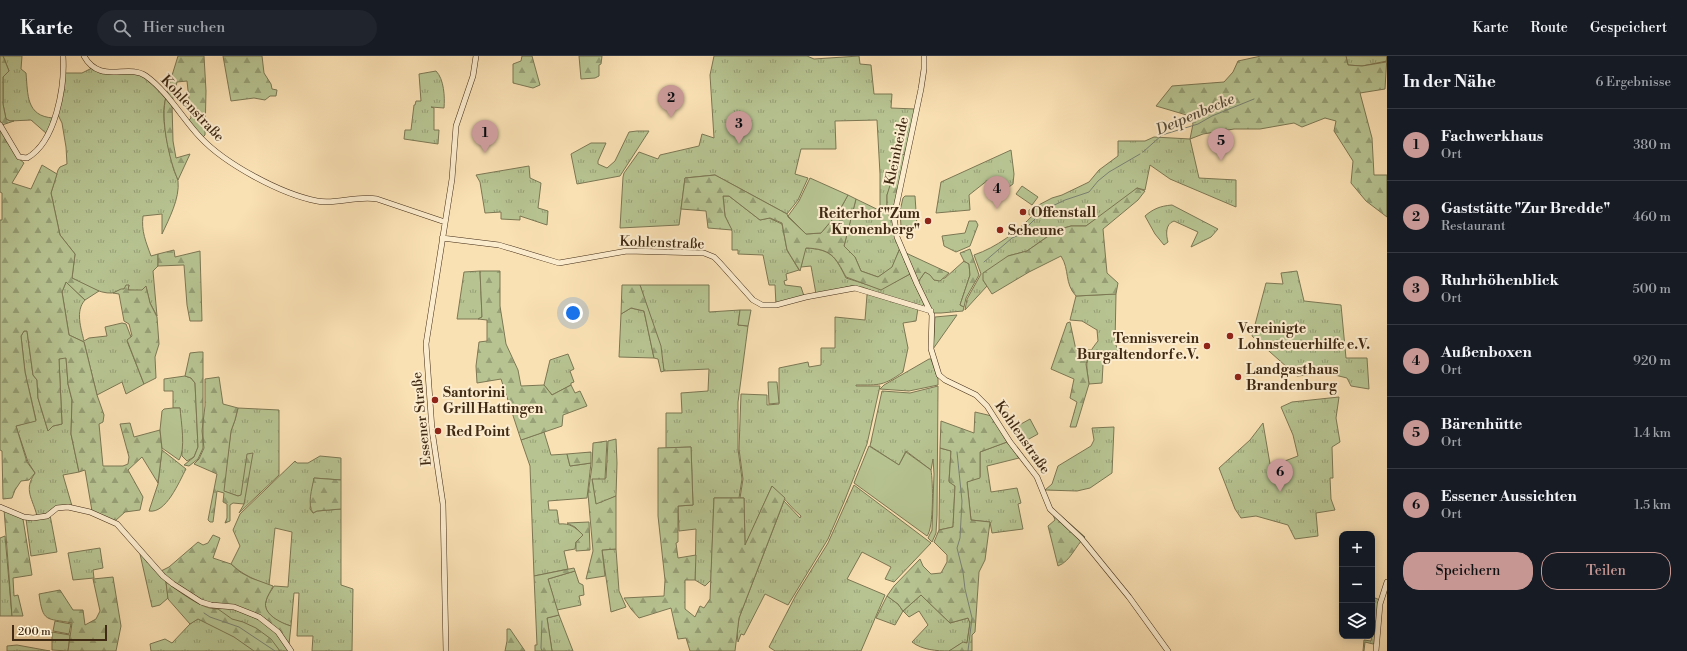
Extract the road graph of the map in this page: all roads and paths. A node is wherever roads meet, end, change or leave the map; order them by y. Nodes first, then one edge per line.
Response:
1 (63, 56) edge
2 (84, 56) edge
3 (476, 56) edge
4 (924, 56) edge
5 (0, 124) edge
6 (445, 222) junction
7 (442, 238) junction
8 (931, 313) junction
9 (0, 507) edge
10 (1387, 582) edge
11 (291, 651) edge
12 (446, 651) edge
13 (1168, 651) edge
14 (1376, 651) edge

1 - 5 street
2 - 6 street, Kohlenstraße
3 - 6 street, Essener Straße
4 - 8 street, Kleinheide
6 - 7 street, Essener Straße
7 - 8 street, Kohlenstraße
7 - 12 street, Essener Straße
8 - 13 street, Kohlenstraße
9 - 11 street
10 - 14 street

